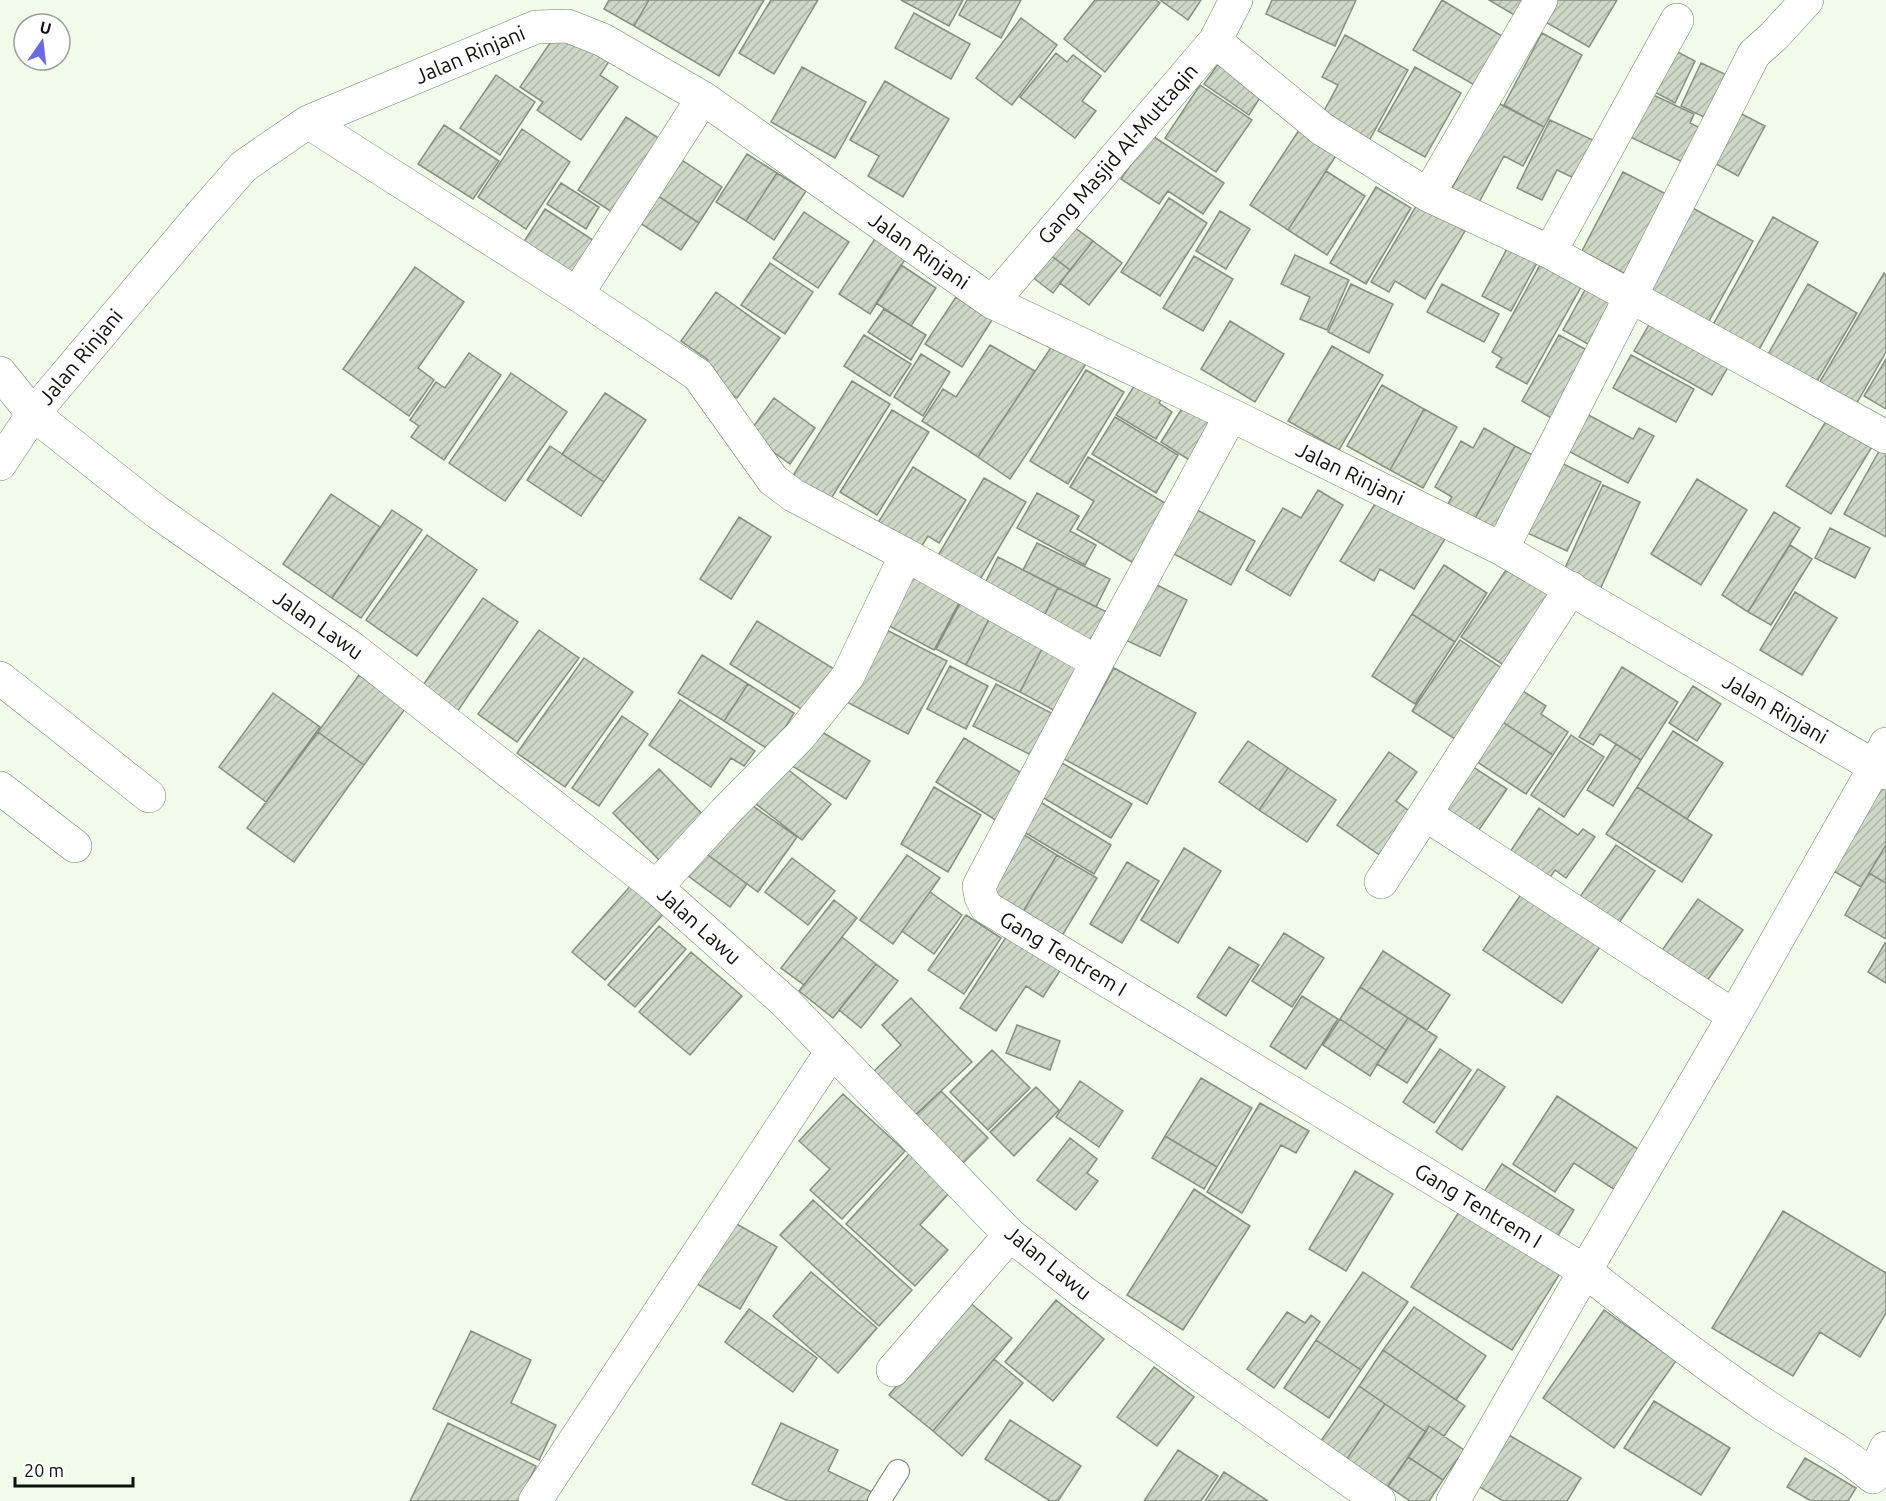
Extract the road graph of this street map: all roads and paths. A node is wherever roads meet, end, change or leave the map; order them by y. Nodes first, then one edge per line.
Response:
1 (1236, 0) edge
2 (1541, 0) edge
3 (1807, 0) edge
4 (1677, 20) dead end
5 (1215, 41) junction
6 (703, 98) junction
7 (308, 122) junction
8 (1428, 195) junction
9 (1550, 252) junction
10 (577, 294) junction
11 (1630, 298) junction
12 (992, 302) junction
13 (0, 373) edge
14 (33, 414) junction
15 (1231, 415) junction
16 (1886, 437) edge
17 (0, 464) edge
18 (1502, 549) junction
19 (906, 555) junction
20 (1571, 588) junction
21 (1097, 662) junction
22 (0, 678) edge
23 (1882, 762) edge
24 (0, 788) edge
25 (148, 796) dead end
26 (1425, 813) junction
27 (75, 846) dead end
28 (1381, 882) dead end
29 (656, 887) junction
30 (1734, 1016) junction
31 (832, 1051) junction
32 (1010, 1235) junction
33 (1585, 1271) junction
34 (893, 1370) dead end
35 (898, 1471) dead end
36 (1880, 1475) edge
37 (535, 1501) edge
38 (879, 1501) edge
39 (1379, 1501) edge
40 (1453, 1501) edge

1 - 5 street, Gang Masjid Al-Muttaqin
2 - 8 street
3 - 11 street
4 - 9 street
5 - 8 street
5 - 12 street, Gang Masjid Al-Muttaqin
6 - 7 street, Jalan Rinjani
6 - 10 street
6 - 12 street, Jalan Rinjani
7 - 10 street
7 - 14 street, Jalan Rinjani
8 - 9 street
9 - 11 street
10 - 19 street
11 - 16 street
11 - 18 street
12 - 15 street, Jalan Rinjani
13 - 14 street, Jalan Lawu
14 - 17 street, Jalan Rinjani
14 - 29 street, Jalan Lawu
15 - 18 street, Jalan Rinjani
15 - 21 street, Gang Tentrem I
18 - 20 street, Jalan Rinjani
19 - 21 street
19 - 29 street
20 - 23 street, Jalan Rinjani
20 - 26 street
21 - 33 street, Gang Tentrem I
22 - 25 street
23 - 30 street
24 - 27 street
26 - 28 street
26 - 30 street
29 - 31 street, Jalan Lawu
30 - 33 street
31 - 32 street, Jalan Lawu
31 - 37 street
32 - 34 street
32 - 39 street, Jalan Lawu
33 - 36 street, Gang Tentrem I
33 - 40 street
35 - 38 lane

